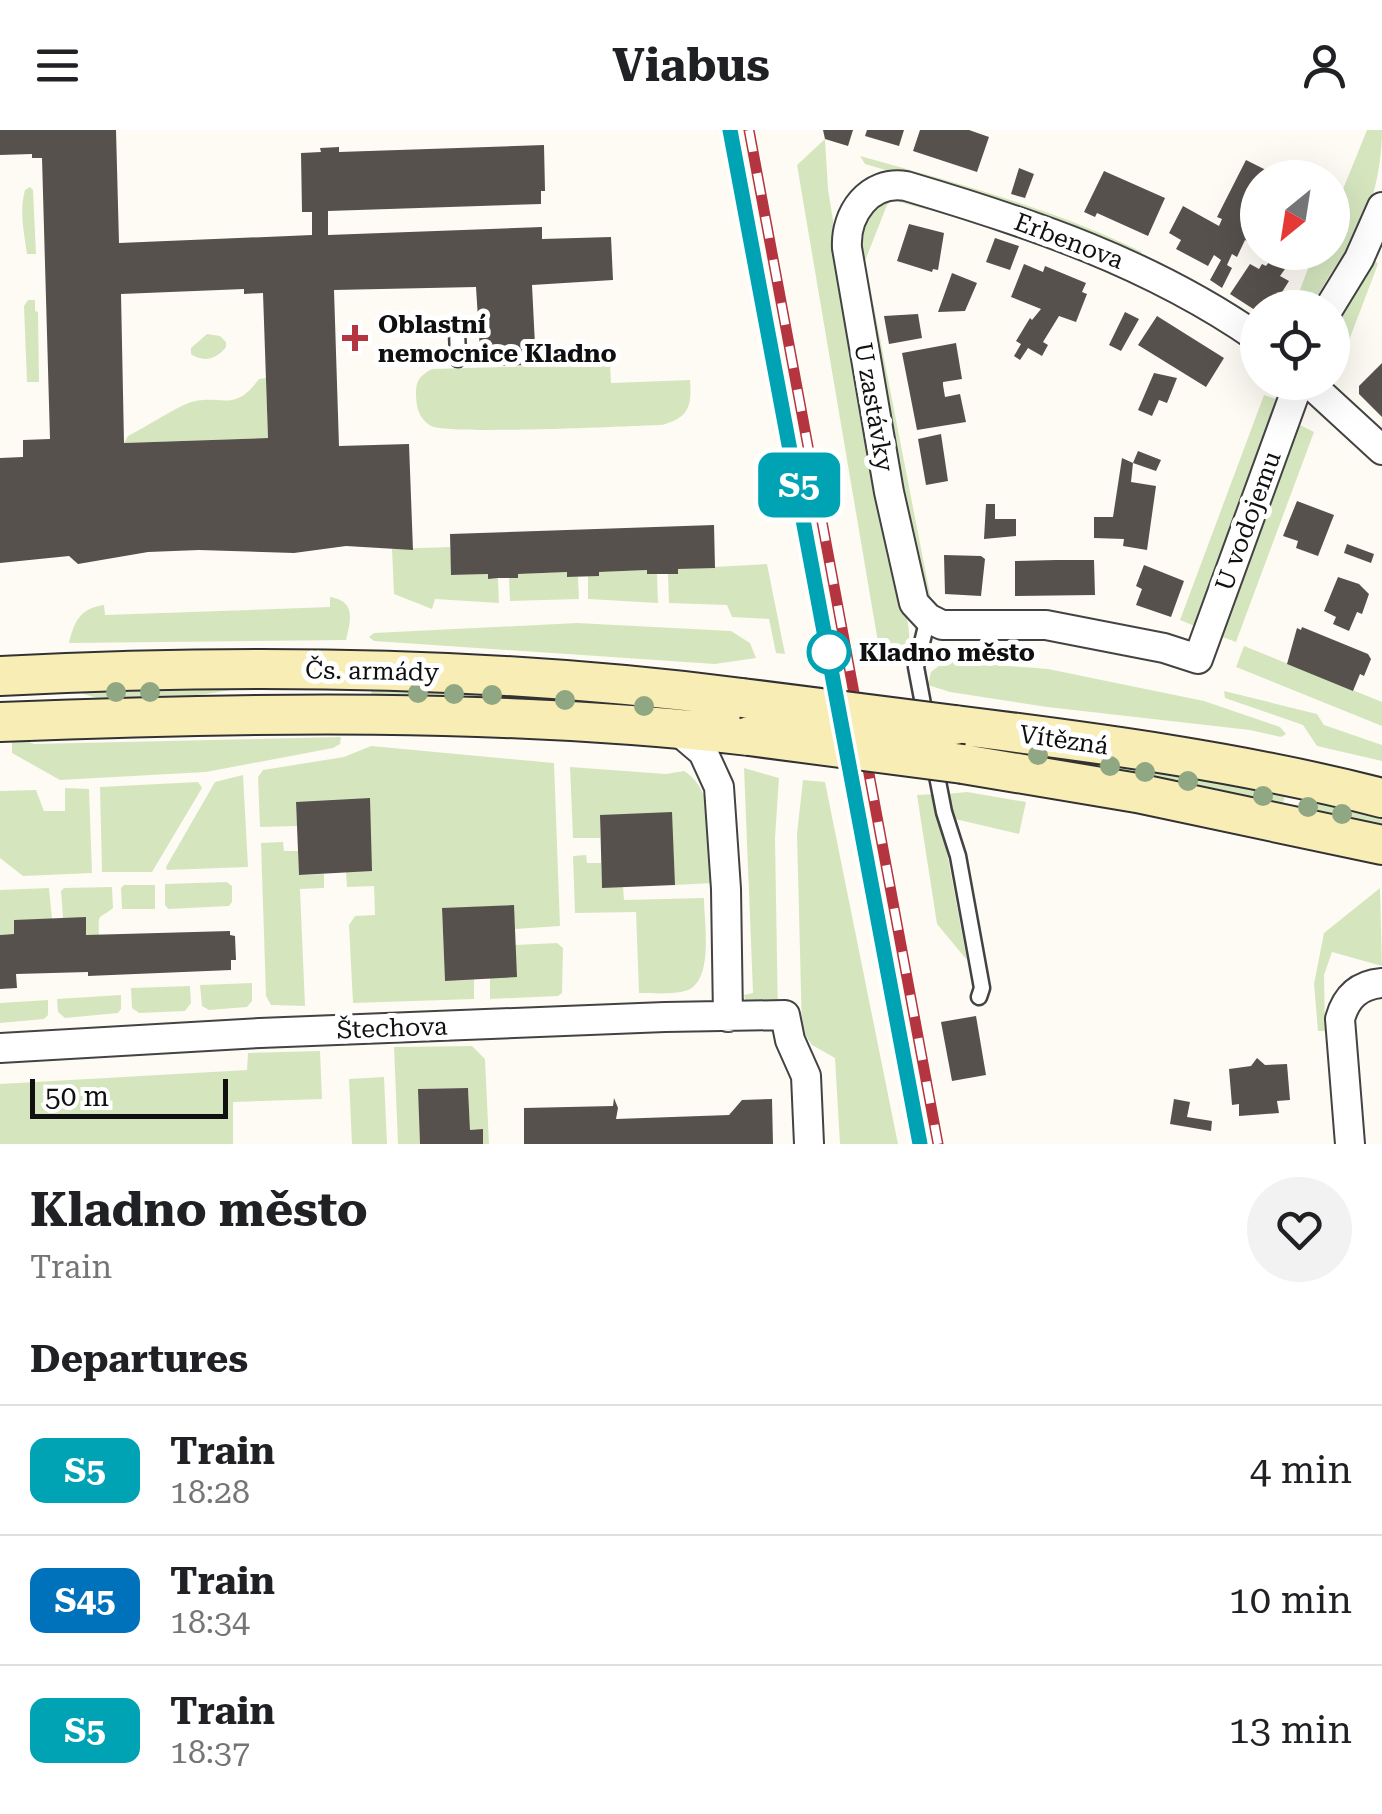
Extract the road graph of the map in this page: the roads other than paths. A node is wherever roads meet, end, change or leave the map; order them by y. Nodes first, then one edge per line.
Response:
1 (868, 195) joint
2 (1382, 207) edge
3 (1340, 290) edge
4 (1240, 326) edge
5 (457, 329) dead end
6 (458, 359) dead end
7 (1292, 400) edge
8 (1328, 400) edge
9 (1382, 450) edge
10 (928, 618) junction
11 (0, 676) edge
12 (742, 698) joint
13 (0, 722) edge
14 (676, 729) junction
15 (749, 736) joint
16 (1382, 798) edge
17 (1382, 845) edge
18 (1382, 984) edge
19 (980, 997) dead end
20 (728, 1017) junction
21 (0, 1048) edge
22 (1343, 1143) edge
23 (809, 1144) edge

1 - 4 street, Erbenova
1 - 10 street, U zastávky
2 - 3 street
5 - 6 lane
7 - 10 street, U vodojemu
8 - 9 street
10 - 19 lane
11 - 12 main road, Čs. armády
12 - 16 main road, Vítězná, bridge
13 - 14 main road, Čs. armády
14 - 15 main road, Čs. armády
14 - 20 street
15 - 17 main road, Vítězná, bridge
18 - 22 street
20 - 21 street, Štechova
20 - 23 street, Štechova

